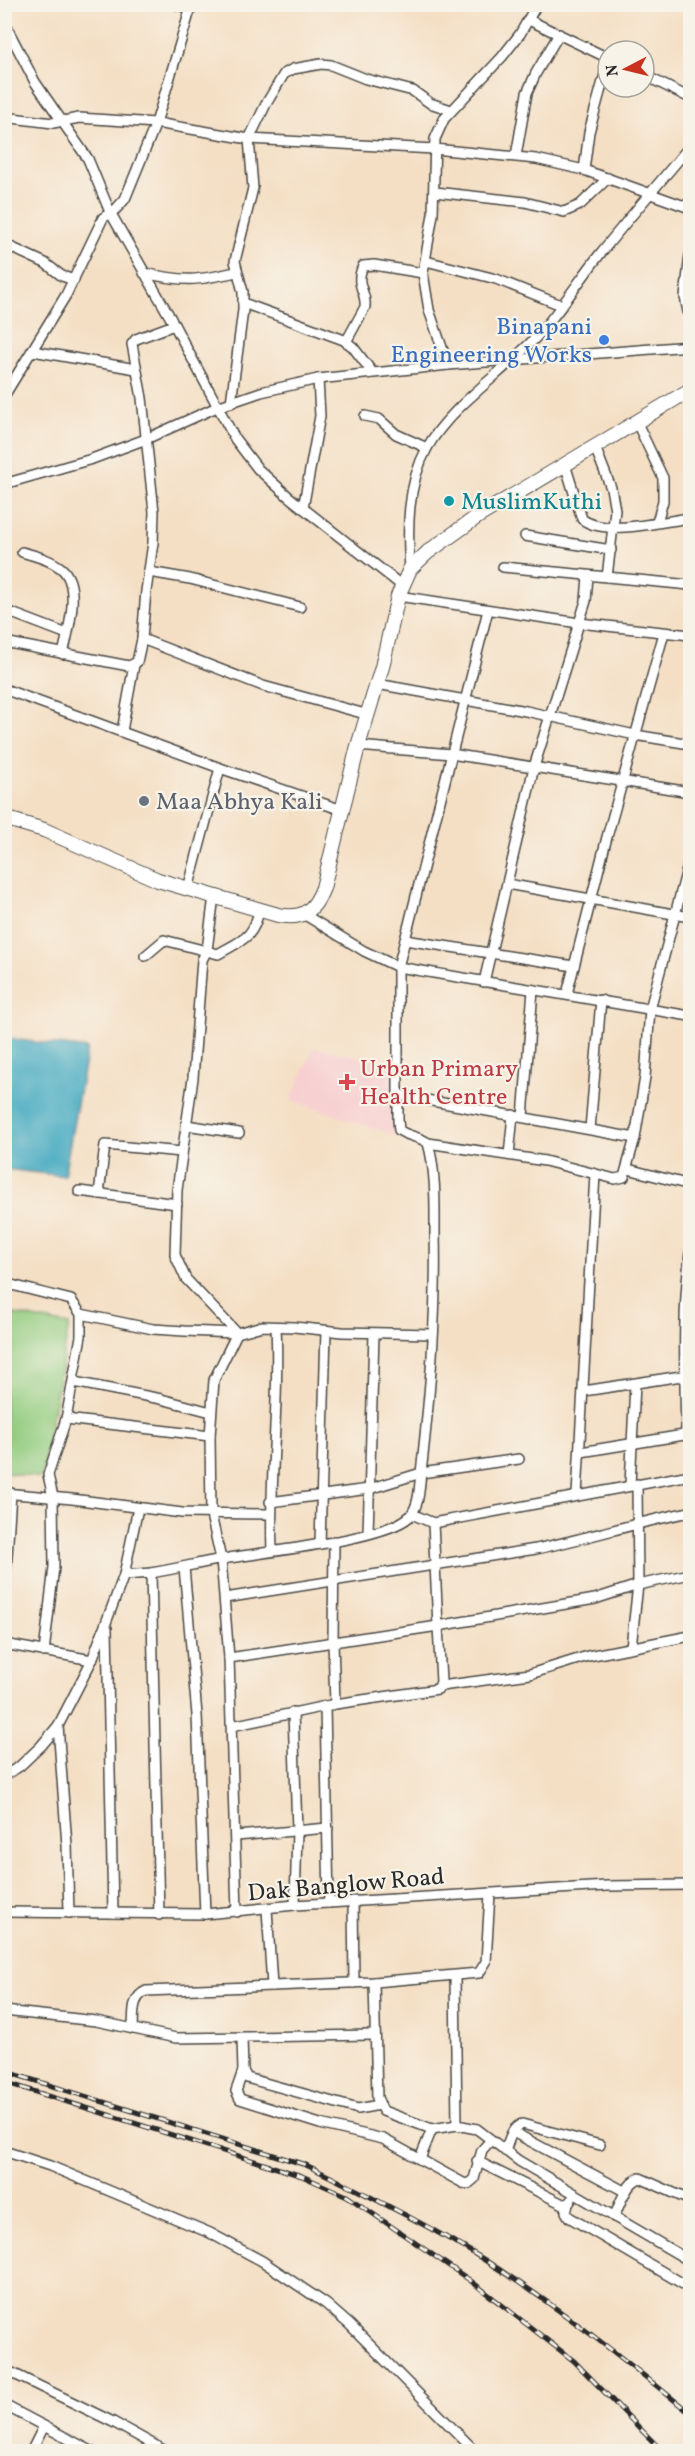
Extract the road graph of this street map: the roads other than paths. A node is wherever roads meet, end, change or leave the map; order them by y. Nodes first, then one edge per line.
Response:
1 (175, 4) edge
2 (537, 4) edge
3 (192, 7) edge
4 (529, 20) junction
5 (4, 22) edge
6 (559, 34) junction
7 (596, 52) edge
8 (656, 81) edge
9 (690, 98) edge
10 (598, 99) edge
11 (451, 110) junction
12 (4, 117) edge
13 (63, 122) junction
14 (156, 123) junction
15 (249, 139) junction
16 (690, 146) edge
17 (434, 149) junction
18 (516, 156) junction
19 (584, 170) junction
20 (608, 178) junction
21 (435, 192) junction
22 (652, 193) junction
23 (690, 208) edge
24 (110, 212) junction
25 (4, 244) edge
26 (690, 255) edge
27 (426, 261) junction
28 (236, 272) junction
29 (144, 273) junction
30 (423, 273) junction
31 (74, 280) junction
32 (243, 303) junction
33 (561, 305) junction
34 (690, 321) edge
35 (174, 325) junction
36 (346, 342) junction
37 (690, 346) edge
38 (33, 351) junction
39 (515, 360) junction
40 (448, 365) junction
41 (136, 369) junction
42 (372, 372) junction
43 (4, 374) edge
44 (15, 379) junction
45 (318, 379) junction
46 (690, 390) edge
47 (4, 396) edge
48 (231, 403) junction
49 (218, 407) junction
50 (365, 416) dead end
51 (637, 423) junction
52 (146, 439) junction
53 (595, 447) junction
54 (427, 448) junction
55 (565, 464) junction
56 (4, 484) edge
57 (303, 508) junction
58 (690, 518) edge
59 (657, 522) junction
60 (614, 528) junction
61 (525, 536) dead end
62 (610, 550) junction
63 (22, 552) dead end
64 (503, 567) dead end
65 (410, 569) junction
66 (148, 572) junction
67 (588, 576) junction
68 (607, 577) junction
69 (690, 585) edge
70 (400, 591) junction
71 (300, 608) dead end
72 (4, 610) edge
73 (488, 610) junction
74 (579, 623) junction
75 (664, 633) junction
76 (67, 634) junction
77 (690, 635) edge
78 (142, 639) junction
79 (4, 642) edge
80 (63, 654) junction
81 (134, 665) junction
82 (377, 684) junction
83 (4, 689) edge
84 (466, 700) junction
85 (369, 715) junction
86 (551, 716) junction
87 (122, 731) junction
88 (635, 735) junction
89 (690, 744) edge
90 (358, 746) junction
91 (451, 754) junction
92 (534, 767) junction
93 (220, 768) junction
94 (622, 782) junction
95 (690, 792) edge
96 (342, 810) junction
97 (4, 818) edge
98 (690, 858) edge
99 (507, 884) junction
100 (188, 889) junction
101 (214, 896) junction
102 (591, 900) junction
103 (259, 910) junction
104 (674, 914) junction
105 (305, 915) junction
106 (690, 917) edge
107 (405, 940) junction
108 (207, 950) junction
109 (491, 952) junction
110 (145, 956) dead end
111 (574, 966) junction
112 (398, 967) junction
113 (484, 981) junction
114 (533, 990) junction
115 (567, 994) junction
116 (601, 1000) junction
117 (650, 1009) junction
118 (690, 1016) edge
119 (399, 1095) junction
120 (518, 1116) junction
121 (186, 1125) junction
122 (590, 1129) junction
123 (239, 1133) dead end
124 (635, 1138) junction
125 (428, 1143) junction
126 (182, 1152) junction
127 (509, 1155) junction
128 (628, 1169) junction
129 (595, 1174) junction
130 (690, 1185) edge
131 (79, 1191) dead end
132 (99, 1194) junction
133 (177, 1204) junction
134 (690, 1253) edge
135 (4, 1283) edge
136 (81, 1314) junction
137 (276, 1327) junction
138 (326, 1331) junction
139 (237, 1333) junction
140 (374, 1334) junction
141 (433, 1334) junction
142 (688, 1376) edge
143 (74, 1382) junction
144 (635, 1384) junction
145 (584, 1391) junction
146 (211, 1412) junction
147 (66, 1419) junction
148 (688, 1434) edge
149 (210, 1436) junction
150 (631, 1443) junction
151 (581, 1452) junction
152 (519, 1459) dead end
153 (421, 1473) junction
154 (690, 1474) edge
155 (633, 1485) junction
156 (369, 1489) junction
157 (8, 1493) edge
158 (577, 1495) junction
159 (321, 1496) junction
160 (53, 1497) junction
161 (270, 1502) junction
162 (138, 1508) junction
163 (690, 1512) edge
164 (271, 1514) junction
165 (412, 1514) junction
166 (211, 1515) junction
167 (638, 1522) junction
168 (433, 1523) junction
169 (368, 1533) junction
170 (334, 1541) junction
171 (320, 1544) junction
172 (272, 1551) junction
173 (221, 1559) junction
174 (6, 1561) edge
175 (436, 1566) junction
176 (184, 1567) junction
177 (151, 1573) junction
178 (690, 1574) edge
179 (124, 1575) junction
180 (333, 1581) junction
181 (638, 1585) junction
182 (225, 1598) junction
183 (4, 1604) edge
184 (106, 1624) junction
185 (438, 1626) junction
186 (690, 1636) edge
187 (333, 1642) junction
188 (4, 1644) edge
189 (631, 1647) junction
190 (44, 1652) junction
191 (230, 1658) junction
192 (92, 1660) junction
193 (441, 1686) junction
194 (330, 1705) junction
195 (293, 1712) junction
196 (58, 1726) junction
197 (232, 1726) junction
198 (4, 1776) edge
199 (328, 1828) junction
200 (297, 1830) junction
201 (236, 1836) junction
202 (690, 1885) edge
203 (490, 1893) junction
204 (352, 1901) junction
205 (329, 1903) junction
206 (296, 1905) junction
207 (267, 1909) junction
208 (4, 1912) edge
209 (237, 1912) junction
210 (69, 1913) junction
211 (113, 1913) junction
212 (205, 1914) junction
213 (159, 1915) junction
214 (454, 1977) junction
215 (354, 1983) junction
216 (374, 1983) junction
217 (272, 1986) junction
218 (4, 2011) edge
219 (133, 2029) junction
220 (374, 2035) junction
221 (242, 2038) junction
222 (243, 2071) junction
223 (379, 2105) junction
224 (457, 2125) junction
225 (432, 2129) junction
226 (513, 2132) junction
227 (491, 2140) junction
228 (600, 2145) dead end
229 (4, 2151) edge
230 (505, 2151) junction
231 (420, 2159) junction
232 (477, 2161) junction
233 (626, 2193) junction
234 (575, 2194) junction
235 (684, 2198) dead end
236 (568, 2204) junction
237 (614, 2217) junction
238 (690, 2261) edge
239 (690, 2288) edge
240 (4, 2369) edge
241 (4, 2405) edge
242 (44, 2426) junction
243 (31, 2451) edge
244 (93, 2451) edge
245 (167, 2451) edge
246 (476, 2451) edge

1 - 3 street
2 - 4 street
3 - 14 street
4 - 6 street
4 - 11 street
5 - 13 street
6 - 7 street
6 - 18 street
8 - 9 street
10 - 19 street
11 - 15 street
11 - 17 street
12 - 13 street
13 - 14 street
13 - 24 street
14 - 15 street
14 - 24 street
15 - 17 street
15 - 28 street
16 - 22 street
17 - 18 street
17 - 21 street
18 - 19 street
19 - 20 street
20 - 21 street
20 - 22 street
21 - 27 street
22 - 23 street
22 - 33 street
24 - 29 street
24 - 31 street
25 - 31 street
26 - 34 street
27 - 30 street
27 - 33 street
28 - 29 street
28 - 32 street
29 - 35 street
30 - 36 street
30 - 40 street
31 - 38 street
32 - 36 street
32 - 48 street
33 - 39 street
35 - 41 street
35 - 49 street
36 - 42 street
37 - 39 street
38 - 41 street
38 - 44 street
39 - 40 street
39 - 54 street
40 - 42 street
41 - 52 street
42 - 45 street
43 - 44 street
44 - 47 street
45 - 48 street
45 - 57 street
46 - 51 main road
48 - 49 street
49 - 52 street
49 - 57 street
50 - 54 street
51 - 53 main road
51 - 59 street
52 - 56 street
52 - 66 street
53 - 55 main road
53 - 60 street
54 - 65 street
55 - 60 street
55 - 65 main road
57 - 70 street
58 - 59 street
59 - 60 street
60 - 62 street
61 - 62 street
62 - 68 street
63 - 76 street
64 - 67 street
65 - 70 main road
66 - 71 street
66 - 78 street
67 - 68 street
67 - 74 street
68 - 69 street
70 - 73 street
70 - 82 main road
72 - 76 street
73 - 74 street
73 - 84 street
74 - 75 street
74 - 86 street
75 - 77 street
75 - 88 street
76 - 80 street
78 - 81 street
78 - 85 street
79 - 80 street
80 - 81 street
81 - 87 street
82 - 84 street
82 - 85 main road
83 - 87 street
84 - 86 street
84 - 91 street
85 - 90 main road
86 - 88 street
86 - 92 street
87 - 93 street
88 - 89 street
88 - 94 street
90 - 91 street
90 - 96 main road
91 - 92 street
91 - 107 street
92 - 94 street
92 - 99 street
93 - 96 street
93 - 100 street
94 - 95 street
94 - 102 street
96 - 105 main road
97 - 100 main road
98 - 104 street
99 - 102 street
99 - 109 street
100 - 101 main road
101 - 103 main road
101 - 108 street
102 - 104 street
102 - 111 street
103 - 105 main road
103 - 108 street
104 - 106 street
104 - 117 street
105 - 112 street
107 - 109 street
107 - 112 street
108 - 110 street
108 - 121 street
109 - 111 street
109 - 113 street
111 - 115 street
112 - 113 street
112 - 119 street
113 - 114 street
114 - 115 street
114 - 120 street
115 - 116 street
116 - 117 street
116 - 122 street
117 - 118 street
117 - 124 street
119 - 120 street
119 - 125 street
120 - 122 street
120 - 127 street
121 - 123 street
121 - 126 street
122 - 124 street
124 - 128 street
125 - 127 street
125 - 141 street
126 - 132 street
126 - 133 street
127 - 129 street
128 - 129 street
128 - 130 street
129 - 145 street
131 - 132 street
132 - 133 street
133 - 139 street
134 - 142 street
135 - 136 street
136 - 139 street
136 - 143 street
137 - 138 street
137 - 139 street
137 - 161 street
138 - 140 street
138 - 159 street
139 - 146 street
140 - 141 street
140 - 156 street
141 - 153 street
142 - 144 street
142 - 148 street
143 - 146 street
143 - 147 street
144 - 145 street
144 - 150 street
145 - 151 street
146 - 149 street
147 - 149 street
147 - 160 street
148 - 150 street
149 - 166 street
150 - 151 street
150 - 155 street
151 - 158 street
152 - 153 street
153 - 156 street
153 - 165 street
154 - 155 street
155 - 158 street
155 - 167 street
156 - 159 street
156 - 169 street
157 - 160 street
157 - 174 street
158 - 168 street
159 - 161 street
159 - 171 street
160 - 162 street
160 - 190 street
161 - 164 street
162 - 166 street
162 - 179 street
163 - 167 street
164 - 166 street
164 - 172 street
165 - 168 street
165 - 169 street
166 - 173 street
167 - 175 street
167 - 181 street
168 - 175 street
169 - 170 street
170 - 171 street
170 - 180 street
171 - 172 street
172 - 173 street
173 - 176 street
173 - 182 street
174 - 183 street
175 - 180 street
175 - 185 street
176 - 177 street
176 - 212 street
177 - 179 street
177 - 213 street
178 - 181 street
179 - 184 street
180 - 182 street
180 - 187 street
181 - 185 street
181 - 189 street
182 - 191 street
184 - 192 street
184 - 211 street
185 - 187 street
185 - 193 street
186 - 189 street
187 - 191 street
187 - 194 street
188 - 190 street
189 - 193 street
190 - 192 street
191 - 197 street
192 - 196 street
193 - 194 street
194 - 195 street
194 - 199 street
195 - 197 street
195 - 200 street
196 - 198 street
196 - 210 street
197 - 201 street
199 - 200 street
199 - 205 street
200 - 201 street
200 - 206 street
201 - 209 street
202 - 203 street, Dak Banglow Road
203 - 204 street, Dak Banglow Road
203 - 214 street
204 - 205 street, Dak Banglow Road
204 - 215 street
205 - 206 street, Dak Banglow Road
206 - 207 street, Dak Banglow Road
207 - 209 street, Dak Banglow Road
207 - 217 street
208 - 210 street, Dak Banglow Road
209 - 212 street, Dak Banglow Road
210 - 211 street, Dak Banglow Road
211 - 213 street, Dak Banglow Road
212 - 213 street, Dak Banglow Road
214 - 216 street
214 - 224 street
215 - 216 street
215 - 217 street
216 - 220 street
217 - 219 street
218 - 219 street
219 - 221 street
220 - 221 street
220 - 223 street
221 - 222 street
222 - 223 street
222 - 231 street
223 - 225 street
224 - 225 street
224 - 227 street
225 - 231 street
226 - 228 street
226 - 230 street
226 - 233 street
227 - 230 street
227 - 232 street
229 - 246 street
230 - 234 street
231 - 232 street
232 - 236 street
233 - 235 street
233 - 237 street
234 - 236 street
234 - 237 street
236 - 239 street
237 - 238 street
240 - 245 street
241 - 242 street
242 - 243 street
242 - 244 street

